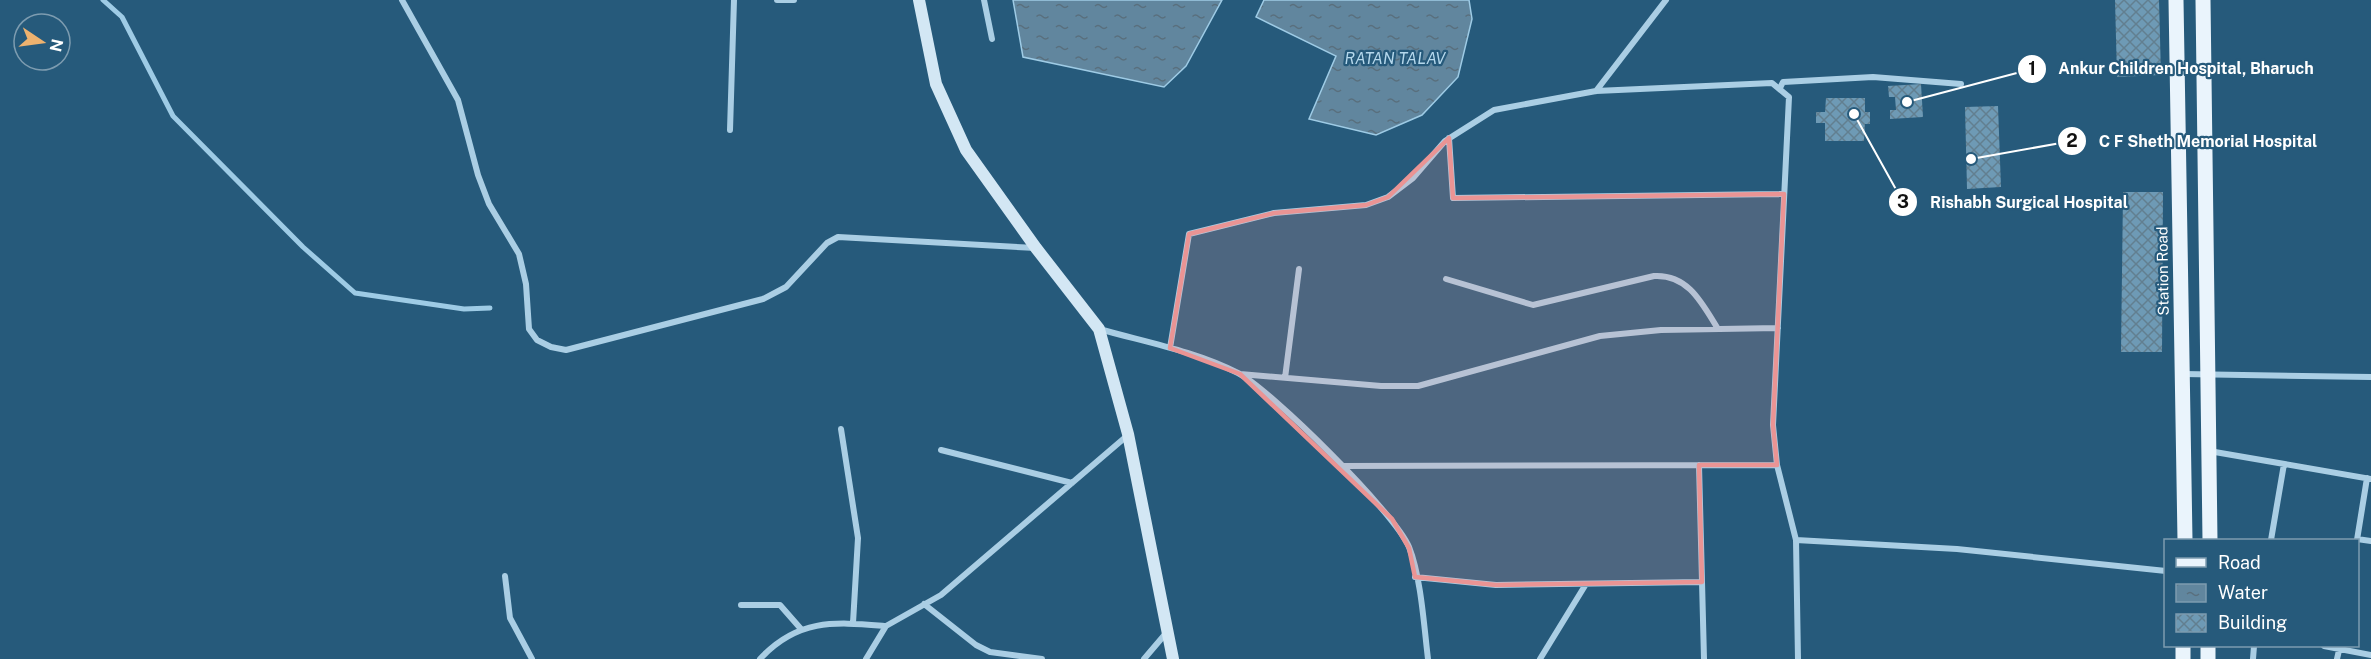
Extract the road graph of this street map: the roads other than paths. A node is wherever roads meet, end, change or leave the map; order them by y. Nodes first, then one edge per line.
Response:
1 (402, 0) edge
2 (734, 0) edge
3 (777, 0) edge
4 (794, 0) edge
5 (919, 0) edge
6 (984, 0) edge
7 (1666, 0) edge
8 (2176, 0) edge
9 (2203, 0) edge
10 (992, 39) dead end
11 (1961, 84) dead end
12 (1780, 88) junction
13 (1596, 91) junction
14 (730, 130) dead end
15 (1449, 138) junction
16 (1784, 194) junction
17 (1036, 248) junction
18 (1299, 268) dead end
19 (1446, 279) dead end
20 (1778, 328) junction
21 (1099, 329) junction
22 (1718, 329) junction
23 (1170, 348) junction
24 (1240, 374) junction
25 (2182, 374) junction
26 (2208, 375) junction
27 (2371, 377) edge
28 (1285, 378) junction
29 (841, 429) dead end
30 (1128, 434) junction
31 (941, 450) dead end
32 (2209, 452) junction
33 (2284, 464) junction
34 (1340, 465) junction
35 (1699, 465) junction
36 (1776, 465) junction
37 (2369, 478) edge
38 (1071, 483) junction
39 (2185, 539) edge
40 (2210, 539) edge
41 (2271, 539) edge
42 (2357, 539) edge
43 (1796, 540) junction
44 (2164, 571) edge
45 (505, 576) dead end
46 (1415, 577) junction
47 (1702, 582) junction
48 (1586, 584) junction
49 (924, 604) junction
50 (741, 605) dead end
51 (853, 623) junction
52 (886, 626) junction
53 (801, 629) junction
54 (1168, 631) junction
55 (2339, 647) edge
56 (2371, 655) edge
57 (1175, 658) edge
58 (532, 659) edge
59 (760, 659) edge
60 (866, 659) edge
61 (1042, 659) edge
62 (1144, 659) edge
63 (1428, 659) edge
64 (1540, 659) edge
65 (1704, 659) edge
66 (1798, 659) edge
67 (2337, 659) edge

1 - 17 street
2 - 14 street
3 - 4 street
5 - 17 street
6 - 10 street
7 - 13 street
8 - 25 main road, Station Road
9 - 26 main road
11 - 12 street
12 - 13 street
12 - 16 street
13 - 15 street
15 - 16 street
15 - 23 street
16 - 20 street
17 - 21 street
18 - 28 street
19 - 22 street
20 - 22 street
20 - 36 street
21 - 23 street
21 - 30 street
22 - 28 street
23 - 24 street
24 - 28 street
24 - 34 street
25 - 26 street
25 - 39 main road, Station Road
26 - 27 street
26 - 32 main road
29 - 51 street
30 - 38 street
30 - 54 street
31 - 38 street
32 - 33 street
32 - 40 main road
33 - 37 street
33 - 41 street
34 - 35 street
34 - 46 street
35 - 36 street
35 - 47 street
36 - 43 street
37 - 42 street
38 - 49 street
43 - 44 street
43 - 66 street
45 - 58 street
46 - 48 street
46 - 63 street
47 - 48 street
47 - 65 street
48 - 64 street
49 - 52 street
49 - 61 street
50 - 53 street
51 - 52 street
51 - 53 street
52 - 60 street
53 - 59 street
54 - 57 street
54 - 62 street
55 - 56 street
55 - 67 street

